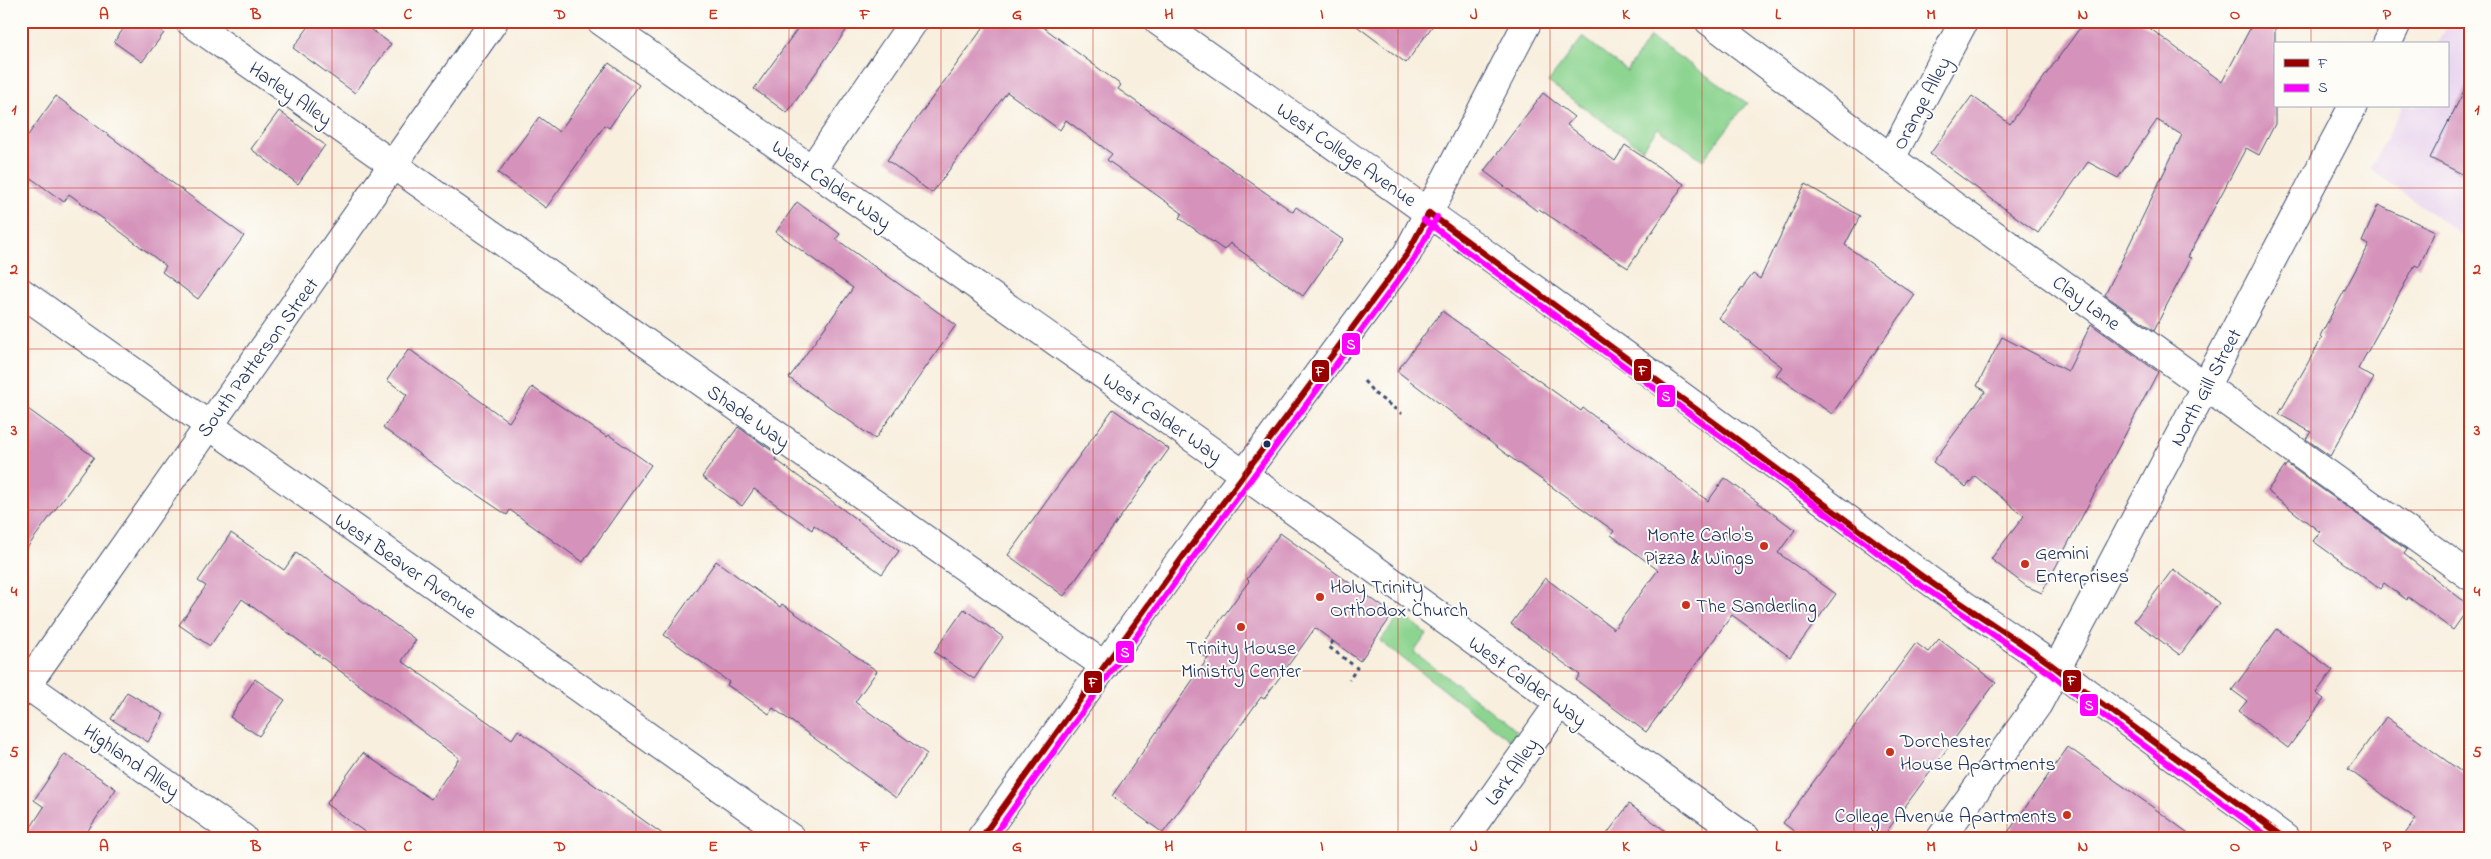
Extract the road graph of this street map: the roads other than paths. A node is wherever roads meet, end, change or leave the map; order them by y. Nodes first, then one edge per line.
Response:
1 (189, 21) edge
2 (494, 21) edge
3 (601, 21) edge
4 (914, 21) edge
5 (1158, 21) edge
6 (1528, 21) edge
7 (1709, 21) edge
8 (1964, 21) edge
9 (2398, 21) edge
10 (2387, 42) edge
11 (2353, 108) edge
12 (1891, 158) junction
13 (393, 166) junction
14 (812, 169) junction
15 (1429, 213) junction
16 (21, 292) edge
17 (2204, 387) junction
18 (208, 425) junction
19 (1245, 475) junction
20 (2470, 576) edge
21 (1105, 666) junction
22 (2056, 667) junction
23 (23, 686) edge
24 (1559, 704) junction
25 (243, 838) edge
26 (791, 838) edge
27 (982, 838) edge
28 (1464, 838) edge
29 (1746, 838) edge
30 (1941, 838) edge
31 (2285, 838) edge

1 - 13 street, Harley Alley
2 - 13 street, South Patterson Street
3 - 14 street, West Calder Way
4 - 14 street
5 - 15 street, West College Avenue
6 - 15 street
7 - 12 street, Clay Lane
8 - 12 street, Orange Alley
9 - 10 street
11 - 17 street, North Gill Street
12 - 17 street, Clay Lane
13 - 18 street, South Patterson Street
13 - 21 street, Shade Way
14 - 19 street, West Calder Way
15 - 19 street
15 - 22 street, West College Avenue
16 - 18 street, West Beaver Avenue
17 - 20 street, Clay Lane
17 - 22 street, North Gill Street
18 - 23 street, South Patterson Street
18 - 26 street, West Beaver Avenue
19 - 21 street
19 - 24 street, West Calder Way
21 - 27 street
22 - 30 street, North Gill Street
22 - 31 street, West College Avenue
23 - 25 street, Highland Alley
24 - 28 street, Lark Alley
24 - 29 street, West Calder Way

